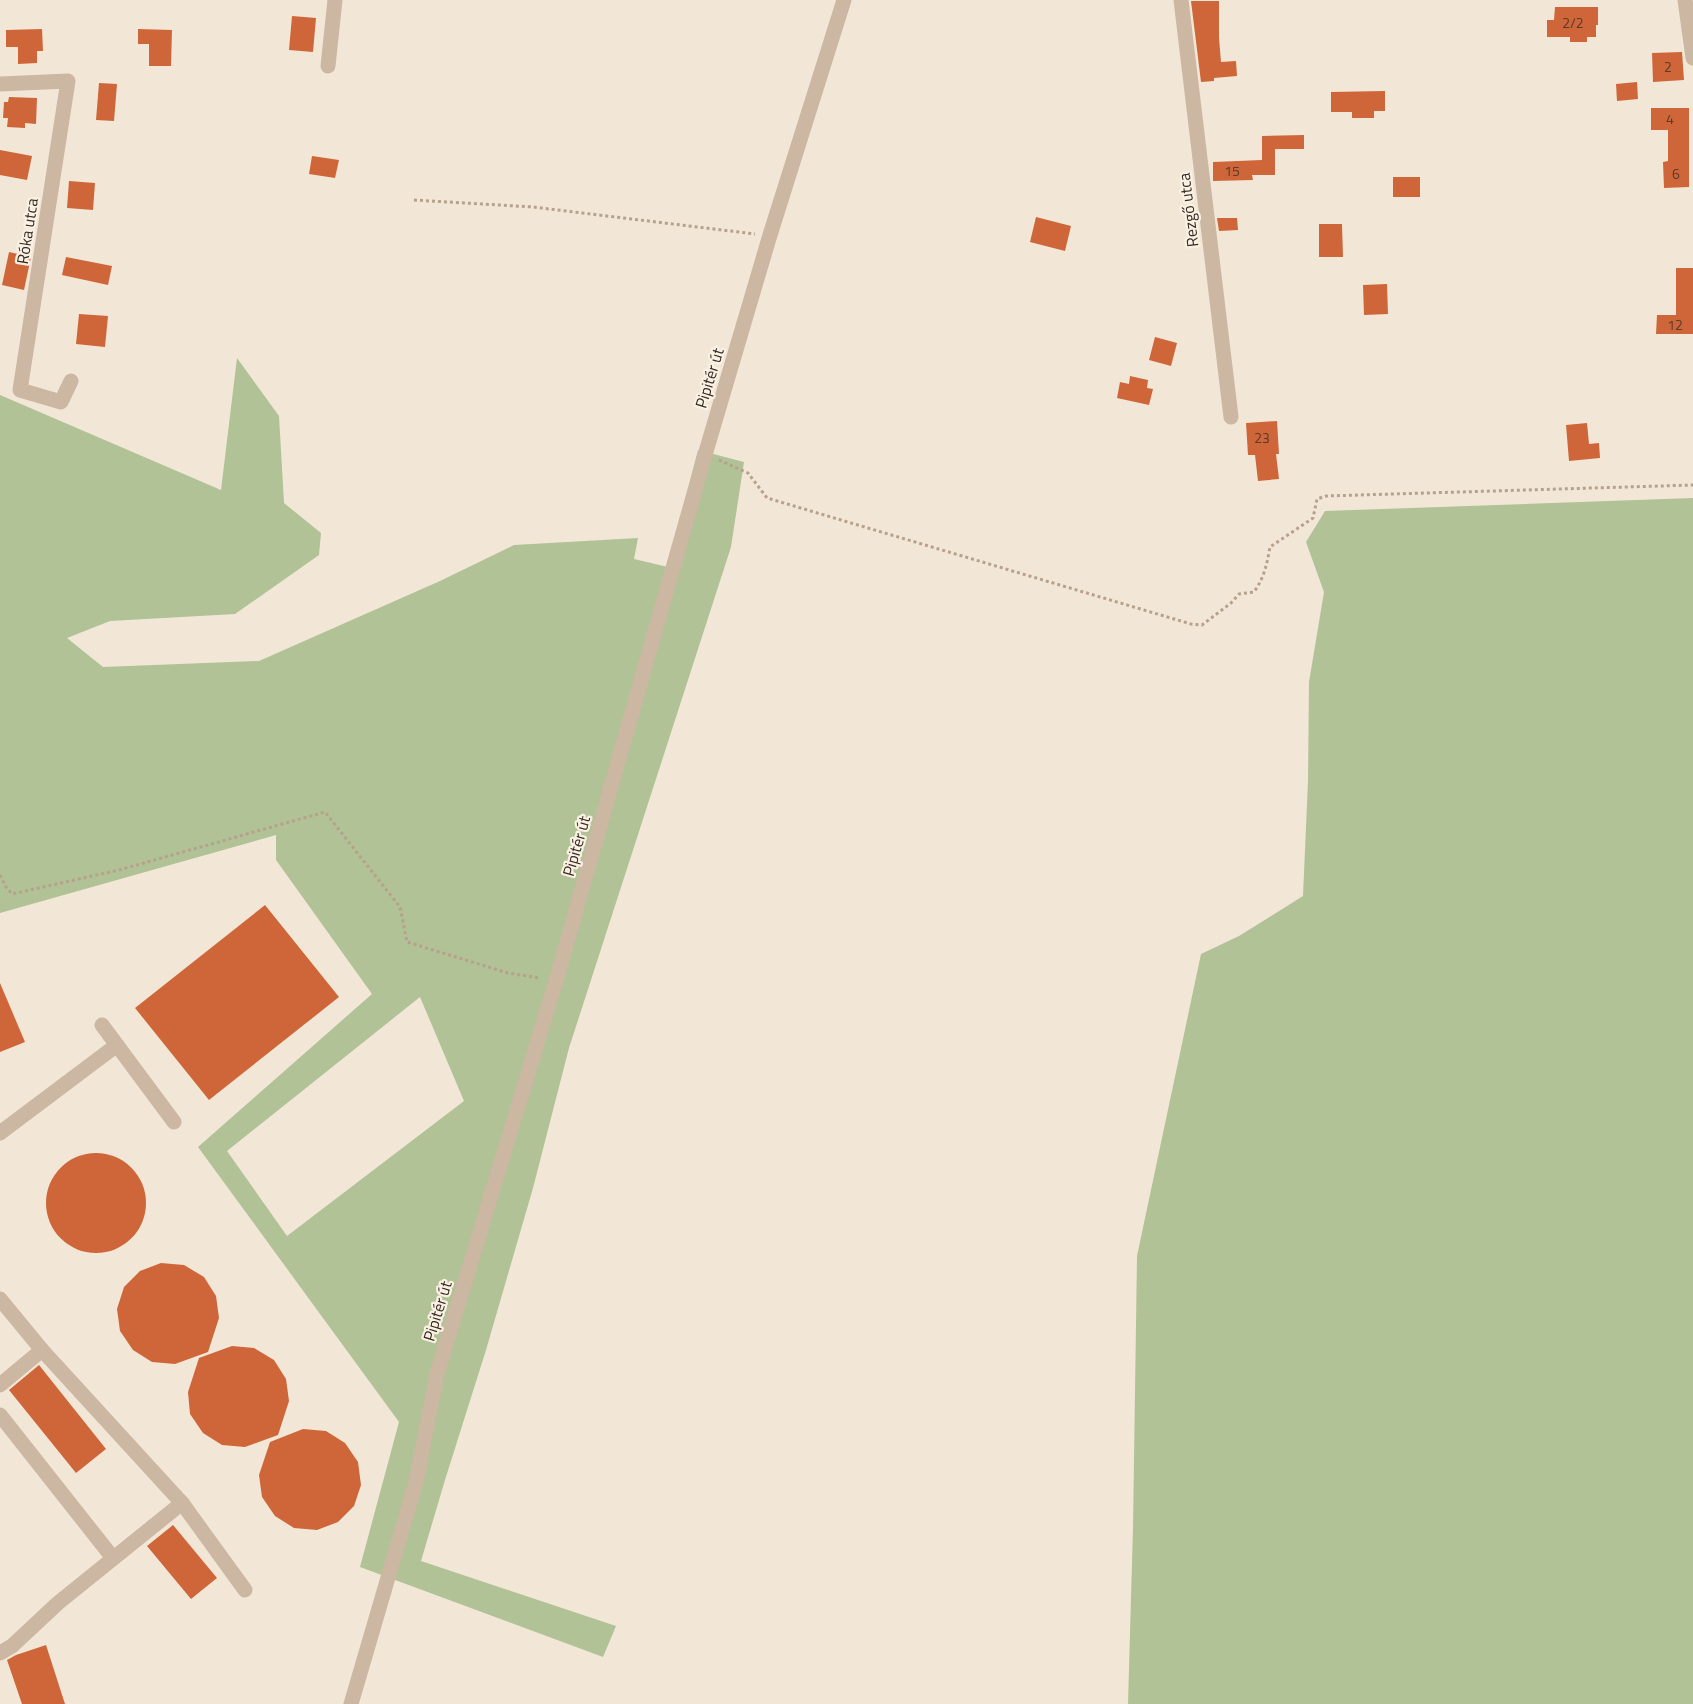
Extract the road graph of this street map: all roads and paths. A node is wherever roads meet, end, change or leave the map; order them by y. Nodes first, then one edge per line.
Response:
1 (335, 0) edge
2 (844, 0) edge
3 (1181, 0) edge
4 (1685, 0) edge
5 (1693, 58) edge
6 (328, 66) dead end
7 (0, 84) edge
8 (414, 200) dead end
9 (770, 235) junction
10 (71, 381) dead end
11 (1231, 417) dead end
12 (705, 455) junction
13 (1693, 484) edge
14 (0, 875) edge
15 (556, 981) junction
16 (102, 1025) dead end
17 (117, 1045) junction
18 (174, 1122) dead end
19 (0, 1133) edge
20 (0, 1299) edge
21 (42, 1350) junction
22 (0, 1385) edge
23 (0, 1414) edge
24 (182, 1503) junction
25 (113, 1557) junction
26 (245, 1590) dead end
27 (0, 1653) edge
28 (351, 1704) edge

1 - 6 street
2 - 9 street, Pipitér út
3 - 11 street, Rezgő utca
4 - 5 street
7 - 10 street, Róka utca
8 - 9 path
9 - 12 street, Pipitér út
12 - 13 path
12 - 15 street, Pipitér út
14 - 15 path
15 - 28 street, Pipitér út
16 - 17 street
17 - 18 street
17 - 19 street
20 - 21 street
21 - 22 street
21 - 24 street
23 - 25 street
24 - 25 street
24 - 26 street
25 - 27 street

